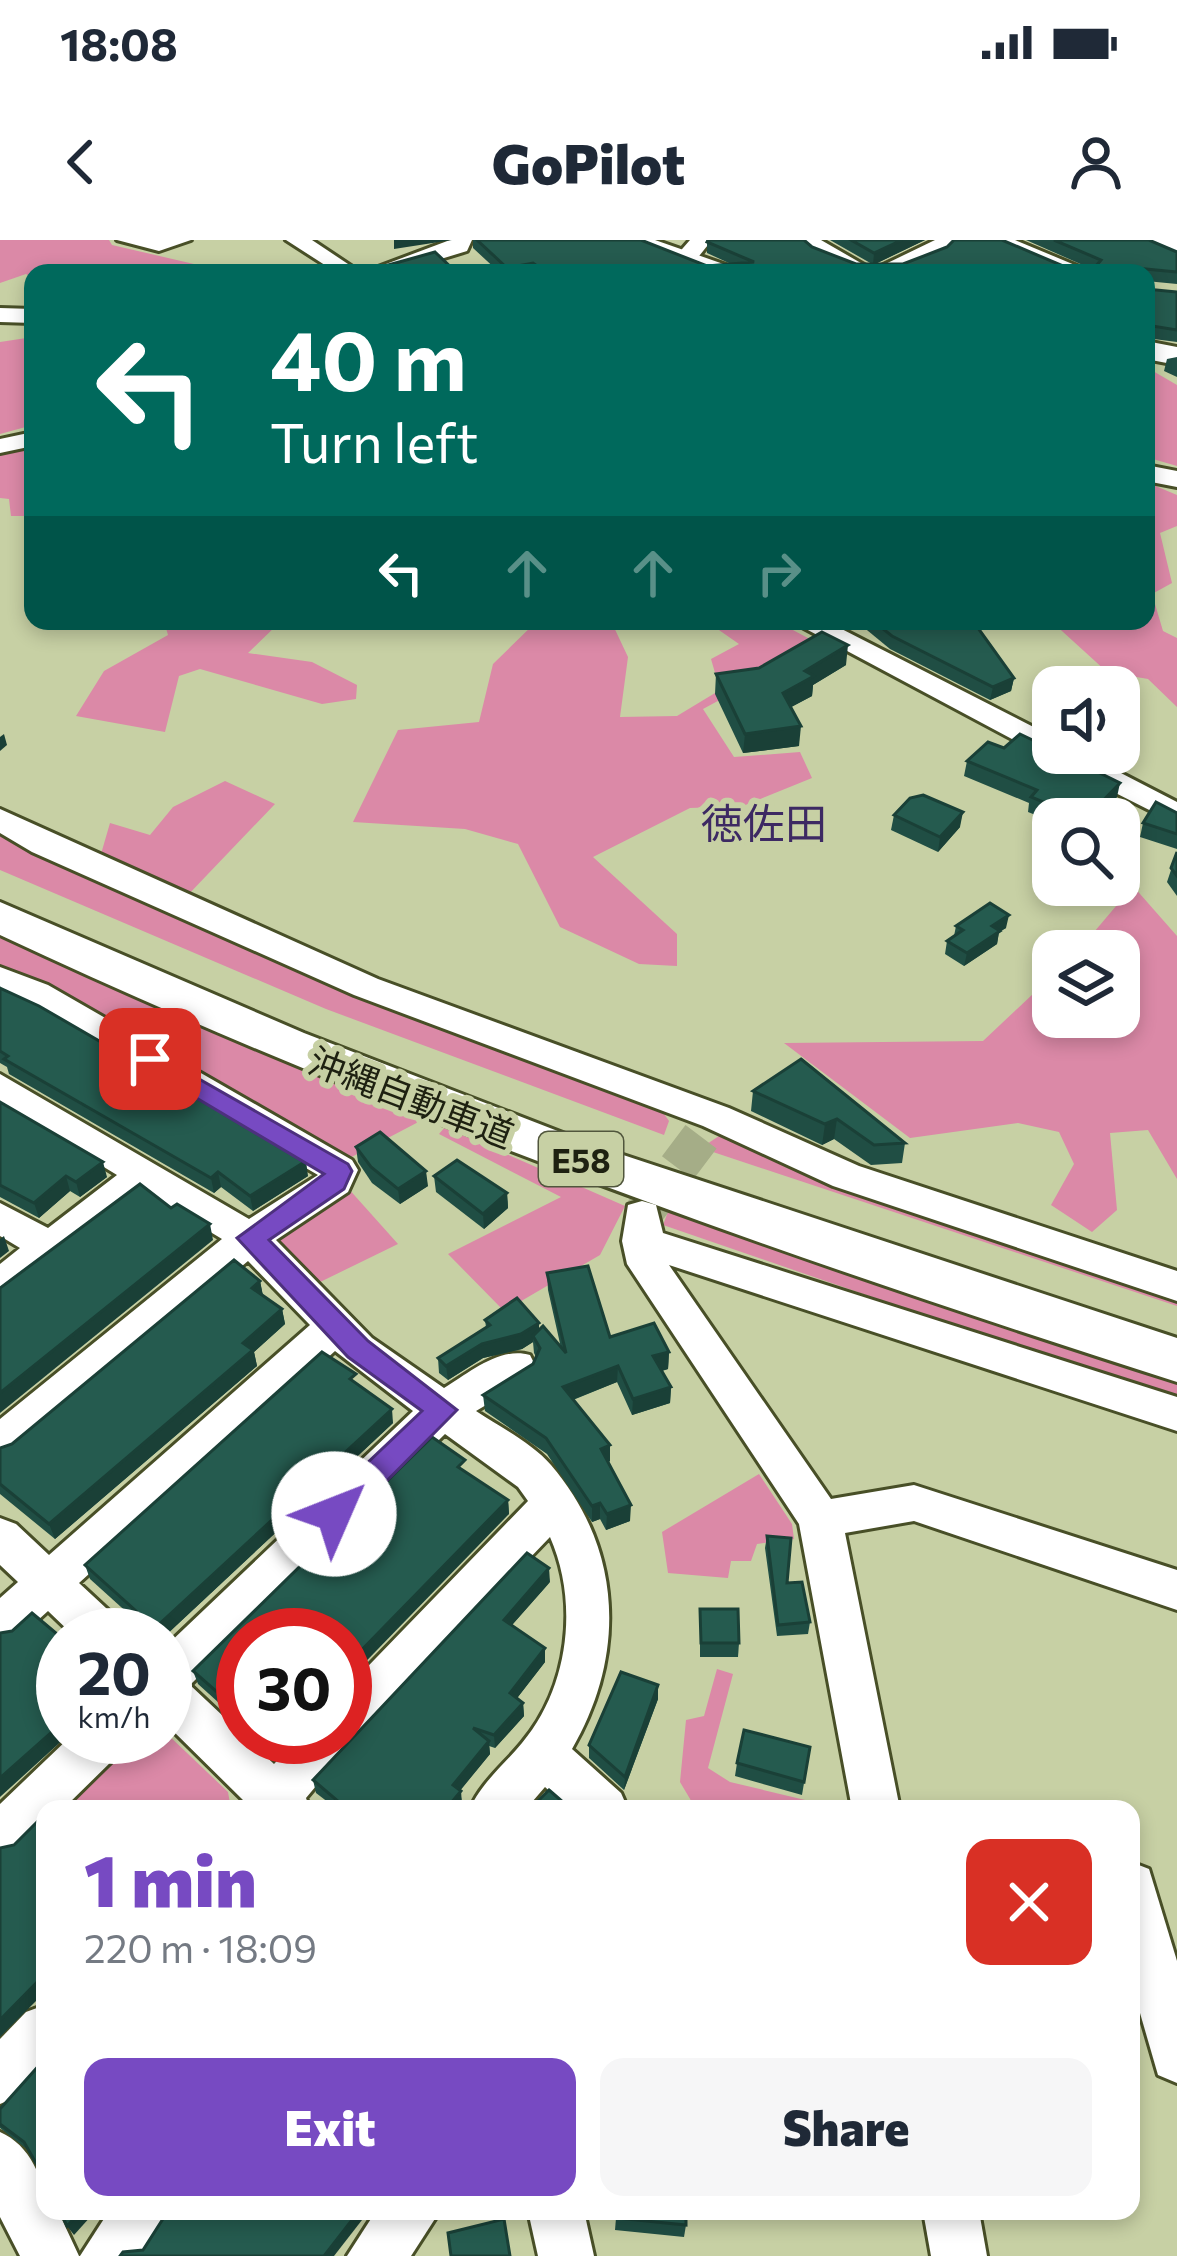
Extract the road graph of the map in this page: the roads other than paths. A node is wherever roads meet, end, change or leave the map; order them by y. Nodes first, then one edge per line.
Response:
1 (128, 240) edge
2 (180, 240) edge
3 (297, 240) edge
4 (461, 240) edge
5 (627, 240) edge
6 (806, 240) edge
7 (952, 240) edge
8 (996, 240) edge
9 (1156, 240) edge
10 (694, 248) edge
11 (1177, 251) edge
12 (336, 264) edge
13 (402, 264) edge
14 (721, 264) edge
15 (848, 264) edge
16 (901, 264) edge
17 (1059, 264) edge
18 (823, 630) edge
19 (1032, 738) edge
20 (1101, 774) edge
21 (1177, 814) edge
22 (0, 819) edge
23 (0, 889) edge
24 (0, 917) edge
25 (0, 977) edge
26 (0, 1088) edge
27 (146, 1173) junction
28 (0, 1217) edge
29 (250, 1238) junction
30 (49, 1247) junction
31 (0, 1286) edge
32 (1177, 1286) edge
33 (1177, 1327) edge
34 (334, 1328) junction
35 (1177, 1360) edge
36 (514, 1367) dead end
37 (442, 1410) junction
38 (1177, 1414) edge
39 (0, 1444) edge
40 (556, 1502) junction
41 (820, 1519) junction
42 (0, 1537) edge
43 (48, 1583) junction
44 (1177, 1590) edge
45 (75, 1608) edge
46 (0, 1626) edge
47 (192, 1652) edge
48 (372, 1695) edge
49 (192, 1720) edge
50 (543, 1754) junction
51 (75, 1764) edge
52 (309, 1764) edge
53 (38, 1800) edge
54 (270, 1800) edge
55 (279, 1800) edge
56 (502, 1800) edge
57 (594, 1800) edge
58 (874, 1800) edge
59 (36, 1802) edge
60 (0, 1837) edge
61 (1140, 1919) edge
62 (36, 2040) edge
63 (1177, 2056) edge
64 (0, 2077) edge
65 (0, 2160) edge
66 (138, 2220) edge
67 (405, 2220) edge
68 (558, 2220) edge
69 (953, 2220) edge
70 (51, 2256) edge
71 (108, 2256) edge
72 (375, 2256) edge
73 (566, 2256) edge
74 (959, 2256) edge

1 - 2 street
3 - 12 street
4 - 13 street
5 - 10 main road
6 - 15 street
7 - 16 street
8 - 17 street
9 - 11 main road
10 - 14 main road
18 - 19 street
20 - 21 street
22 - 32 street
23 - 33 highway, 沖縄自動車道 / E58
24 - 35 highway, 沖縄自動車道 / E58
25 - 29 street
26 - 27 street
27 - 29 street
27 - 30 street
28 - 30 street
29 - 34 street
29 - 39 street
30 - 31 street
34 - 37 street
34 - 43 street
36 - 37 street
37 - 40 street
37 - 47 street
38 - 41 street
40 - 48 street
40 - 50 street
41 - 44 street
41 - 58 street
42 - 43 street
43 - 45 street
43 - 46 street
49 - 54 street
50 - 56 street
50 - 57 street
51 - 53 street
52 - 55 street
59 - 60 street
61 - 63 street
62 - 64 street
65 - 70 street
66 - 71 street
67 - 72 street
68 - 73 street
69 - 74 street

